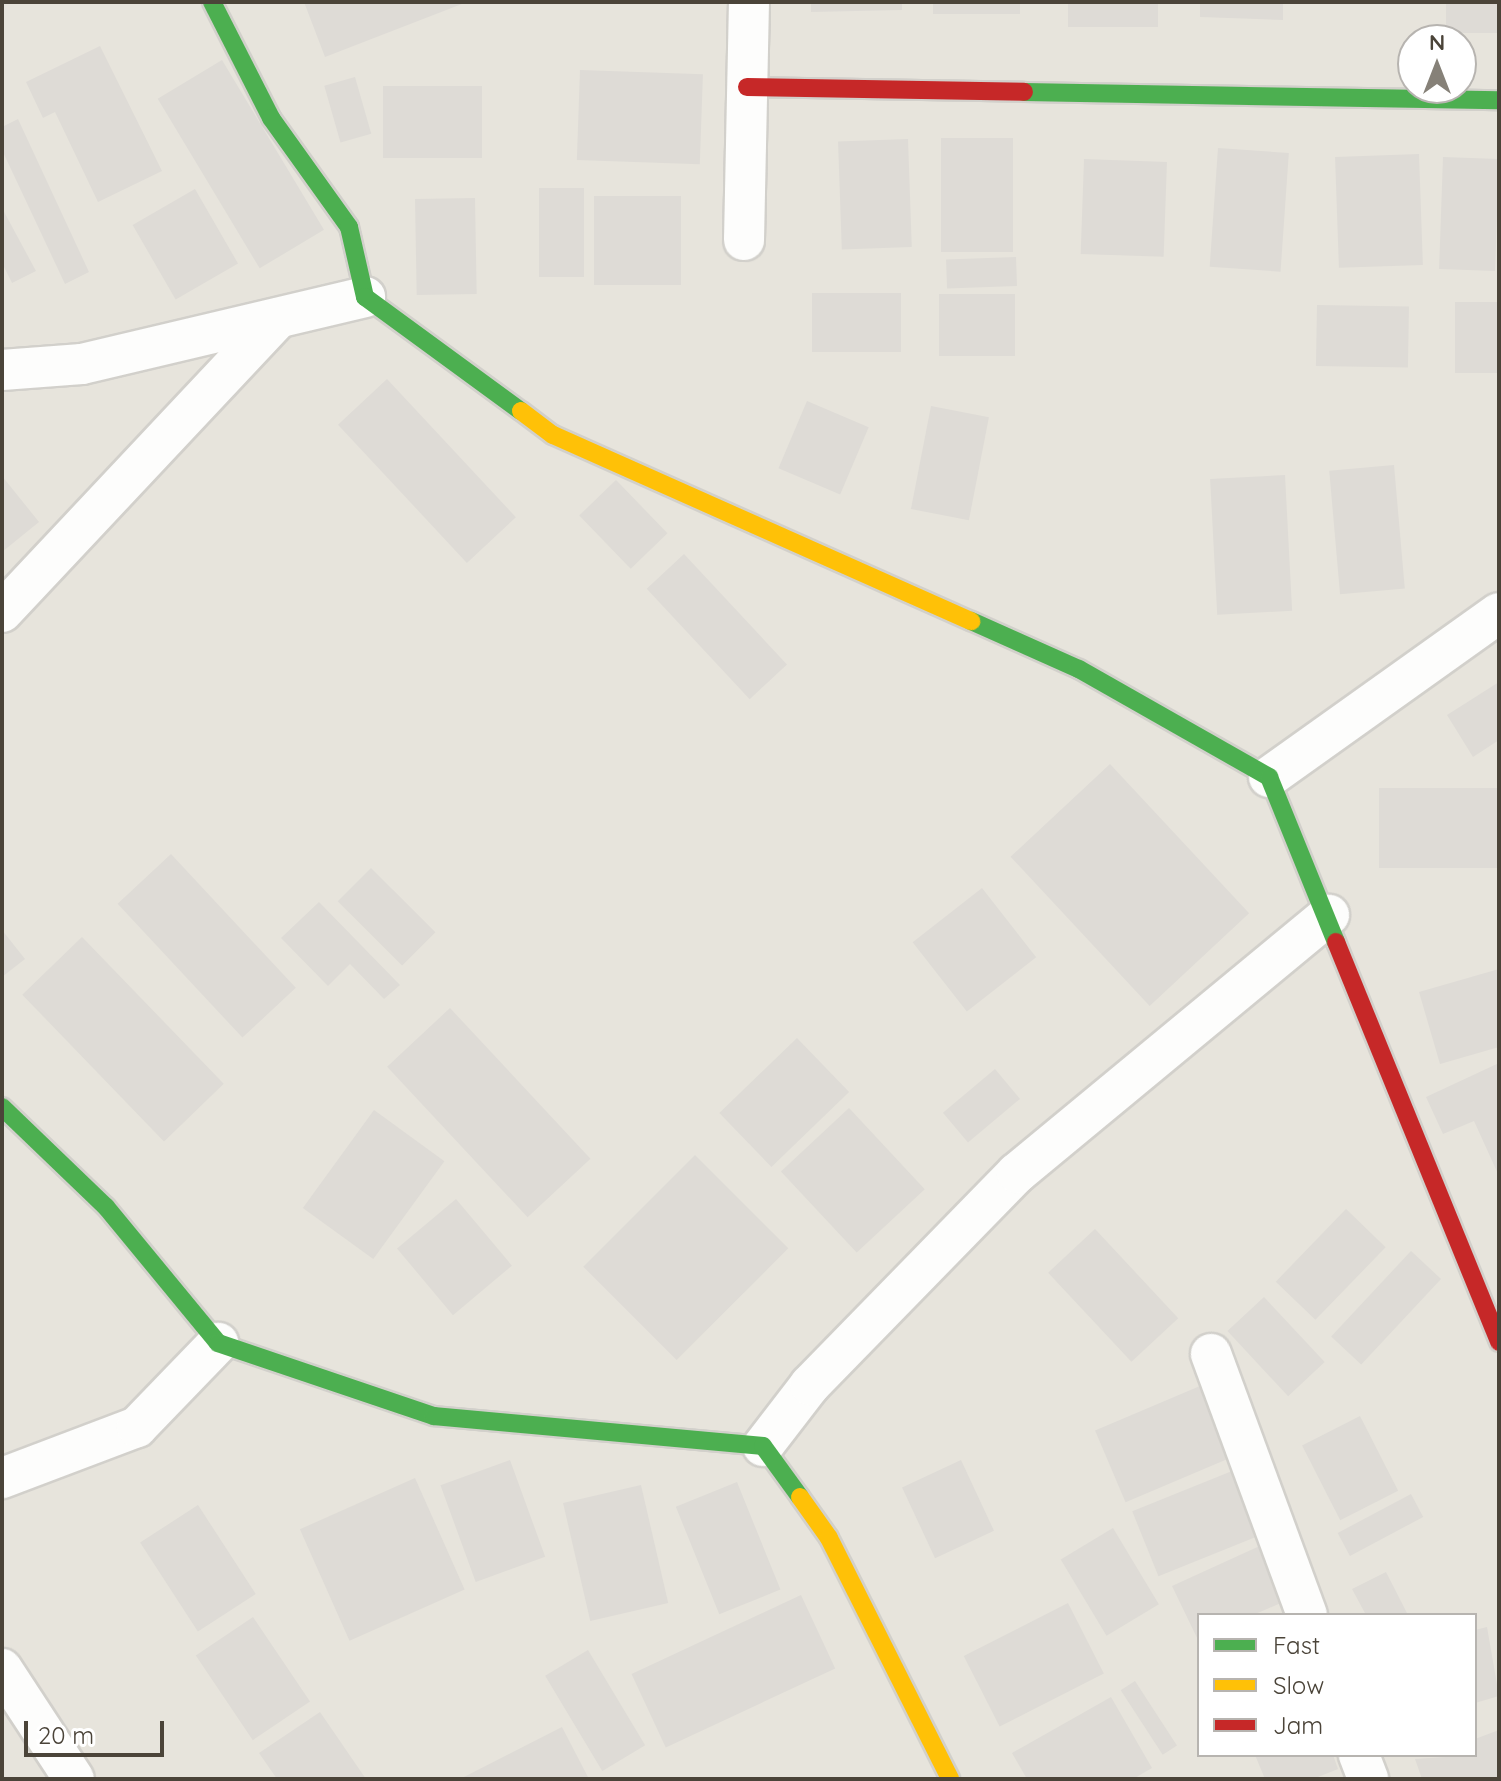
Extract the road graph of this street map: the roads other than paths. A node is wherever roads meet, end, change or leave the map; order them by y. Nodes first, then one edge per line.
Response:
1 (212, 2) edge
2 (749, 2) edge
3 (747, 87) junction
4 (1499, 100) edge
5 (744, 240) dead end
6 (365, 297) junction
7 (278, 318) junction
8 (2, 370) edge
9 (2, 612) edge
10 (1499, 613) edge
11 (1269, 777) junction
12 (1329, 915) junction
13 (2, 1107) edge
14 (1499, 1342) edge
15 (218, 1343) junction
16 (1211, 1354) dead end
17 (763, 1446) junction
18 (2, 1478) edge
19 (1306, 1613) edge
20 (2, 1669) edge
21 (1360, 1757) edge
22 (74, 1779) edge
23 (950, 1779) edge
24 (1368, 1779) edge

1 - 6 street
2 - 3 street
3 - 4 street
3 - 5 street
6 - 7 street
6 - 11 street
7 - 8 street
7 - 9 street
10 - 11 street
11 - 12 street
12 - 14 street
12 - 17 street
13 - 15 street
15 - 17 street
15 - 18 street
16 - 19 street
17 - 23 street
20 - 22 street
21 - 24 street

